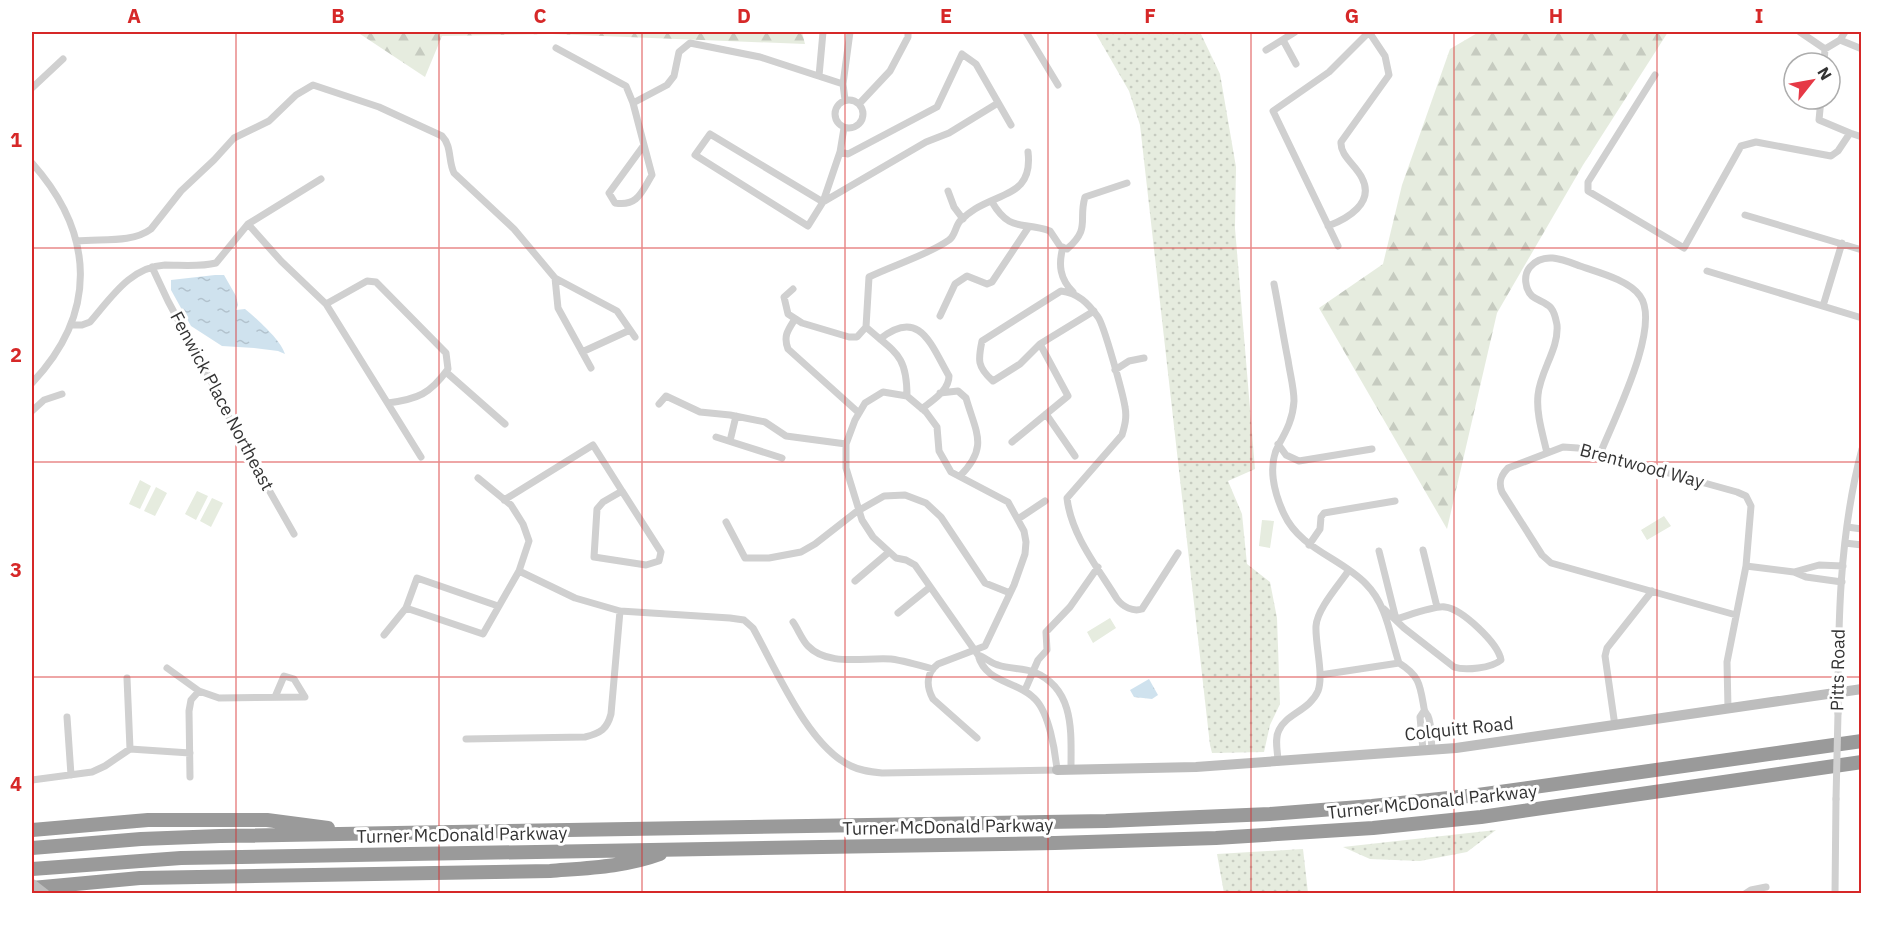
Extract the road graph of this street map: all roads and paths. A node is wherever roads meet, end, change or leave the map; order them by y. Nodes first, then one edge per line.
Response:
1 (823, 32) edge
2 (850, 32) edge
3 (908, 32) edge
4 (1026, 32) edge
5 (1295, 32) edge
6 (1369, 32) edge
7 (1800, 32) edge
8 (1845, 32) edge
9 (1283, 40) junction
10 (1840, 40) junction
11 (556, 48) dead end
12 (1826, 49) joint
13 (1266, 50) dead end
14 (1862, 50) edge
15 (63, 59) dead end
16 (1296, 64) dead end
17 (1655, 75) dead end
18 (819, 76) junction
19 (843, 84) junction
20 (1058, 85) dead end
21 (32, 88) edge
22 (845, 100) junction
23 (633, 103) junction
24 (998, 103) junction
25 (860, 104) junction
26 (1820, 111) edge
27 (1011, 125) dead end
28 (844, 128) junction
29 (1850, 133) junction
30 (1862, 137) edge
31 (644, 145) junction
32 (840, 152) junction
33 (1028, 152) dead end
34 (32, 164) edge
35 (321, 179) dead end
36 (1127, 183) dead end
37 (948, 191) dead end
38 (823, 202) junction
39 (992, 202) junction
40 (1745, 215) dead end
41 (963, 219) junction
42 (249, 224) junction
43 (1328, 226) junction
44 (1028, 228) junction
45 (76, 241) junction
46 (1842, 243) junction
47 (1338, 246) dead end
48 (1063, 247) junction
49 (1862, 250) edge
50 (152, 267) junction
51 (1707, 271) dead end
52 (555, 278) junction
53 (1274, 284) dead end
54 (793, 289) dead end
55 (1073, 292) junction
56 (326, 304) junction
57 (1822, 306) junction
58 (1094, 311) junction
59 (940, 315) dead end
60 (1862, 318) edge
61 (795, 319) junction
62 (71, 324) junction
63 (866, 327) junction
64 (630, 330) junction
65 (635, 337) dead end
66 (880, 339) junction
67 (1040, 344) junction
68 (582, 352) junction
69 (1144, 358) dead end
70 (591, 368) dead end
71 (1115, 370) junction
72 (446, 372) junction
73 (32, 383) edge
74 (940, 393) junction
75 (62, 394) dead end
76 (908, 396) junction
77 (388, 403) junction
78 (658, 404) dead end
79 (922, 409) junction
80 (32, 411) edge
81 (859, 413) junction
82 (1046, 414) junction
83 (736, 416) junction
84 (505, 424) dead end
85 (716, 436) dead end
86 (730, 441) junction
87 (1012, 442) dead end
88 (846, 444) junction
89 (1278, 444) junction
90 (1372, 449) dead end
91 (1862, 449) edge
92 (1547, 453) junction
93 (1600, 454) junction
94 (1075, 456) dead end
95 (421, 457) dead end
96 (782, 458) dead end
97 (960, 476) junction
98 (478, 478) dead end
99 (622, 491) junction
100 (504, 500) junction
101 (1045, 501) dead end
102 (1395, 501) dead end
103 (860, 510) junction
104 (1018, 519) junction
105 (726, 522) dead end
106 (1847, 527) junction
107 (1862, 529) edge
108 (294, 534) dead end
109 (1845, 543) junction
110 (1309, 545) junction
111 (1862, 545) edge
112 (1423, 550) dead end
113 (1378, 551) dead end
114 (889, 552) junction
115 (1178, 553) dead end
116 (1746, 566) junction
117 (1843, 566) junction
118 (1098, 567) junction
119 (1349, 570) junction
120 (519, 571) junction
121 (1794, 572) junction
122 (855, 581) dead end
123 (1842, 582) junction
124 (930, 587) junction
125 (1652, 591) junction
126 (1010, 593) junction
127 (498, 606) junction
128 (1437, 607) junction
129 (406, 608) junction
130 (1384, 609) junction
131 (620, 611) junction
132 (898, 613) dead end
133 (1736, 615) junction
134 (1396, 619) junction
135 (793, 622) dead end
136 (384, 635) dead end
137 (976, 653) junction
138 (1399, 663) junction
139 (167, 668) dead end
140 (933, 669) junction
141 (1033, 672) junction
142 (1320, 675) junction
143 (127, 678) dead end
144 (1862, 689) edge
145 (1025, 690) junction
146 (199, 691) junction
147 (1838, 692) junction
148 (275, 697) junction
149 (1728, 709) junction
150 (67, 717) dead end
151 (1615, 726) junction
152 (977, 738) dead end
153 (465, 739) dead end
154 (1862, 741) edge
155 (130, 749) junction
156 (1428, 750) junction
157 (190, 753) junction
158 (1278, 762) junction
159 (1862, 762) edge
160 (1071, 768) junction
161 (1057, 770) junction
162 (71, 775) junction
163 (190, 777) dead end
164 (32, 780) edge
165 (32, 830) edge
166 (354, 834) junction
167 (32, 848) edge
168 (669, 850) junction
169 (32, 869) edge
170 (32, 884) edge
171 (1766, 887) dead end
172 (32, 888) edge
173 (45, 894) edge
174 (1745, 894) edge
175 (1835, 894) edge

1 - 18 street
2 - 19 street
3 - 25 street
4 - 20 street
5 - 9 street
6 - 43 street
6 - 43 street
7 - 12 street
8 - 10 street
9 - 13 street
9 - 16 street
10 - 12 street
10 - 14 street
11 - 23 street
15 - 21 street
17 - 29 street
18 - 19 street
18 - 23 street
19 - 22 street
22 - 25 street
22 - 28 street
23 - 31 street
24 - 27 street
24 - 32 street
24 - 38 street
25 - 28 street
26 - 29 street
28 - 32 street
29 - 30 street
31 - 31 street
32 - 38 street
33 - 39 street
34 - 45 street
35 - 42 street
36 - 48 street
37 - 41 street
38 - 38 street
39 - 41 street
39 - 44 street
40 - 46 street
41 - 63 street
42 - 50 street
42 - 56 street
43 - 47 street
44 - 48 street
44 - 59 street
45 - 52 street
45 - 62 street
46 - 49 street
46 - 57 street
48 - 55 street
50 - 62 street
50 - 108 street, Fenwick Place Northeast
51 - 57 street
52 - 64 street
52 - 68 street
53 - 89 street
54 - 61 street
55 - 58 street
55 - 67 street
56 - 72 street
56 - 77 street
57 - 60 street
58 - 67 street
58 - 71 street
61 - 63 street
61 - 81 street
62 - 73 street
63 - 66 street
64 - 65 street
64 - 68 street
66 - 74 street
66 - 76 street
67 - 82 street
68 - 70 street
69 - 71 street
71 - 118 street
72 - 77 street
72 - 84 street
74 - 79 street
74 - 97 street
75 - 80 street
76 - 79 street
76 - 81 street
77 - 95 street
78 - 83 street
79 - 97 street
81 - 88 street
82 - 87 street
82 - 94 street
83 - 86 street
83 - 88 street
85 - 86 street
86 - 96 street
88 - 103 street
89 - 90 street
89 - 110 street
91 - 106 street, Pitts Road
92 - 93 street, Brentwood Way
92 - 93 street
92 - 125 street, Brentwood Way
93 - 116 street, Brentwood Way
97 - 104 street
98 - 100 street
99 - 99 street
99 - 100 street
100 - 120 street
101 - 104 street
102 - 110 street
103 - 105 street
103 - 114 street
103 - 126 street
104 - 126 street
106 - 107 street
106 - 109 street, Pitts Road
109 - 111 street
109 - 117 street, Pitts Road
110 - 119 street
112 - 128 street
113 - 134 street
114 - 122 street
114 - 124 street
115 - 118 street
116 - 121 street
116 - 133 street, Brentwood Way
117 - 121 street
117 - 123 street, Pitts Road
118 - 141 street
119 - 130 street
119 - 142 street
120 - 127 street
120 - 131 street
121 - 123 street
123 - 147 street, Pitts Road
124 - 132 street
124 - 137 street
125 - 133 street, Brentwood Way
125 - 151 street
126 - 137 street
127 - 129 street
127 - 129 street
128 - 134 street
128 - 134 street
129 - 136 street
130 - 134 street
130 - 138 street
131 - 153 street
131 - 161 street
133 - 149 street, Brentwood Way
135 - 140 street
137 - 140 street
137 - 141 street
137 - 145 street
138 - 142 street
138 - 156 street
139 - 146 street
140 - 152 street
141 - 145 street
141 - 160 street
142 - 158 street
143 - 155 street
144 - 147 street, Colquitt Road
145 - 161 street
146 - 148 street
146 - 157 street
147 - 149 street, Colquitt Road
147 - 175 street, Pitts Road, bridge
148 - 148 street
149 - 151 street, Colquitt Road
150 - 162 street
151 - 156 street, Colquitt Road
154 - 166 highway, Turner McDonald Parkway
155 - 157 street
155 - 162 street
156 - 158 street, Colquitt Road
157 - 163 street
158 - 160 street, Colquitt Road
159 - 168 highway, Turner McDonald Parkway
160 - 161 street, Colquitt Road
162 - 164 street
165 - 166 highway
166 - 167 highway, Turner McDonald Parkway
168 - 169 highway, Turner McDonald Parkway
168 - 172 highway
170 - 173 street, bridge
171 - 174 street

